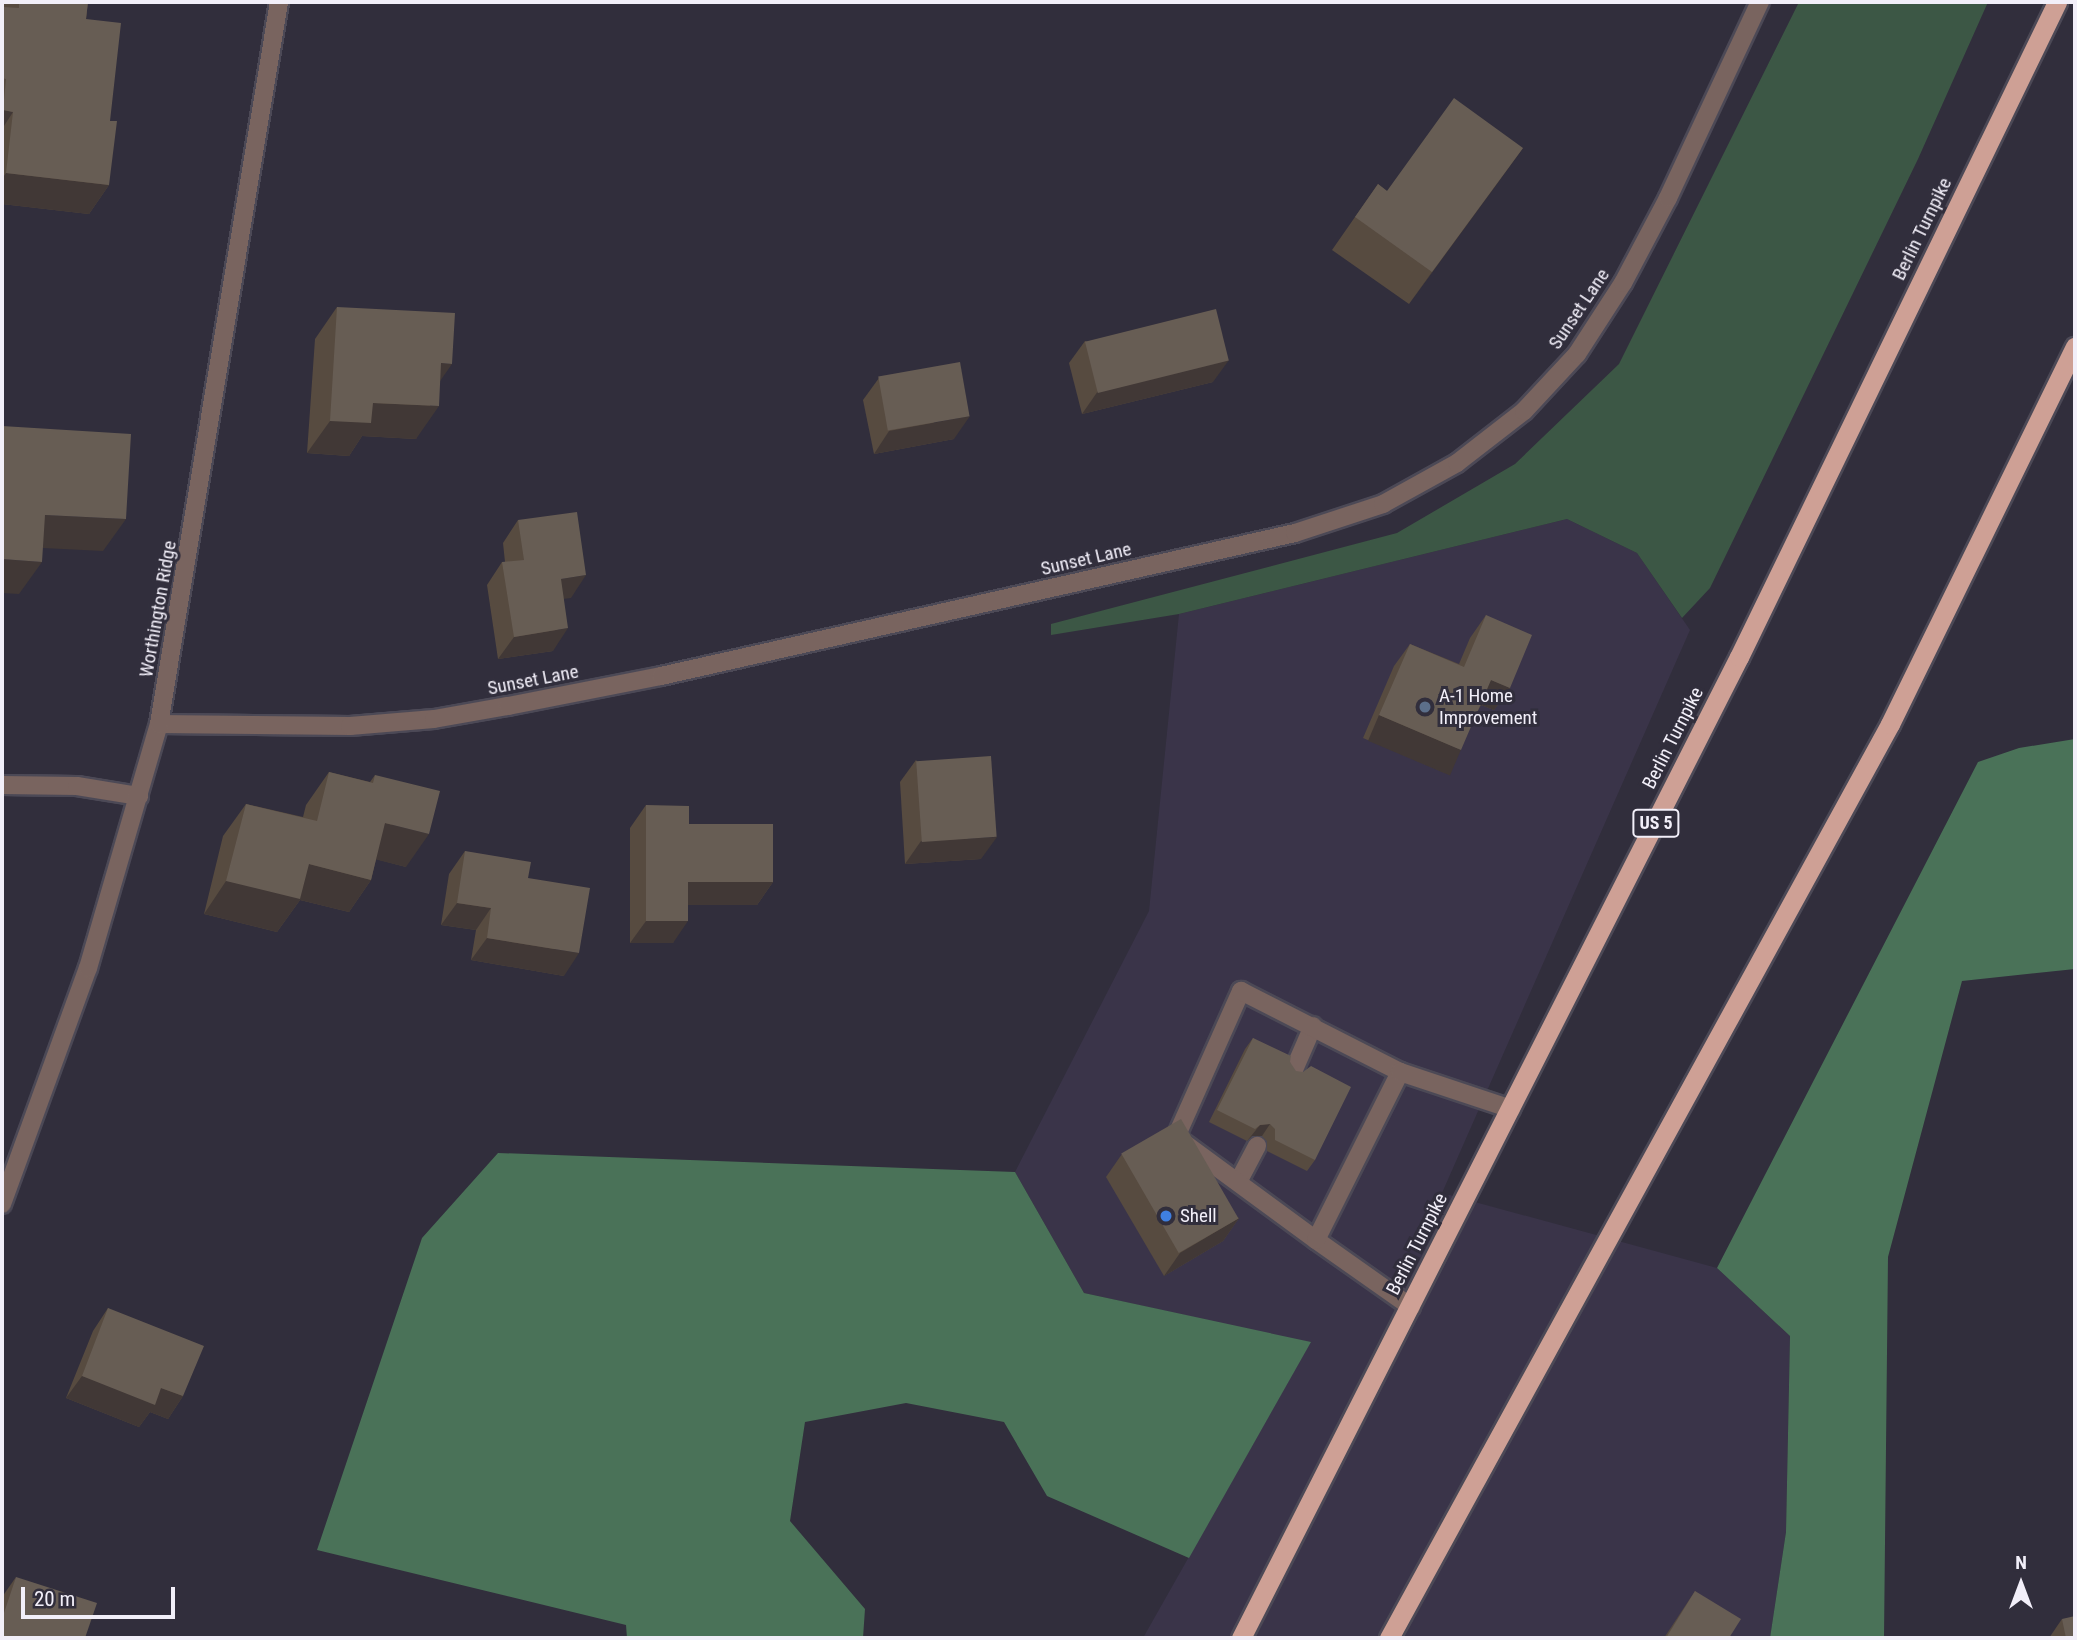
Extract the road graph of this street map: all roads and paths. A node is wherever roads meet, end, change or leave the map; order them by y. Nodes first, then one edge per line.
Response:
1 (279, 2) edge
2 (1760, 2) edge
3 (2057, 2) edge
4 (2075, 347) edge
5 (159, 724) junction
6 (2, 785) edge
7 (139, 796) junction
8 (1313, 1026) junction
9 (1293, 1072) edge
10 (1401, 1072) junction
11 (1511, 1109) junction
12 (1257, 1146) dead end
13 (1238, 1182) junction
14 (2, 1204) edge
15 (1316, 1240) junction
16 (1411, 1307) junction
17 (1241, 1638) edge
18 (1389, 1638) edge

1 - 5 street, Worthington Ridge
2 - 5 street, Sunset Lane
3 - 11 highway, Berlin Turnpike / US 5
4 - 18 highway
5 - 7 street, Worthington Ridge
6 - 7 street
7 - 14 street, Worthington Ridge
8 - 9 street
8 - 10 street
8 - 13 street
10 - 11 street
10 - 15 street
11 - 16 highway, Berlin Turnpike / US 5
12 - 13 street
13 - 15 street
15 - 16 street
16 - 17 highway, Berlin Turnpike / US 5

